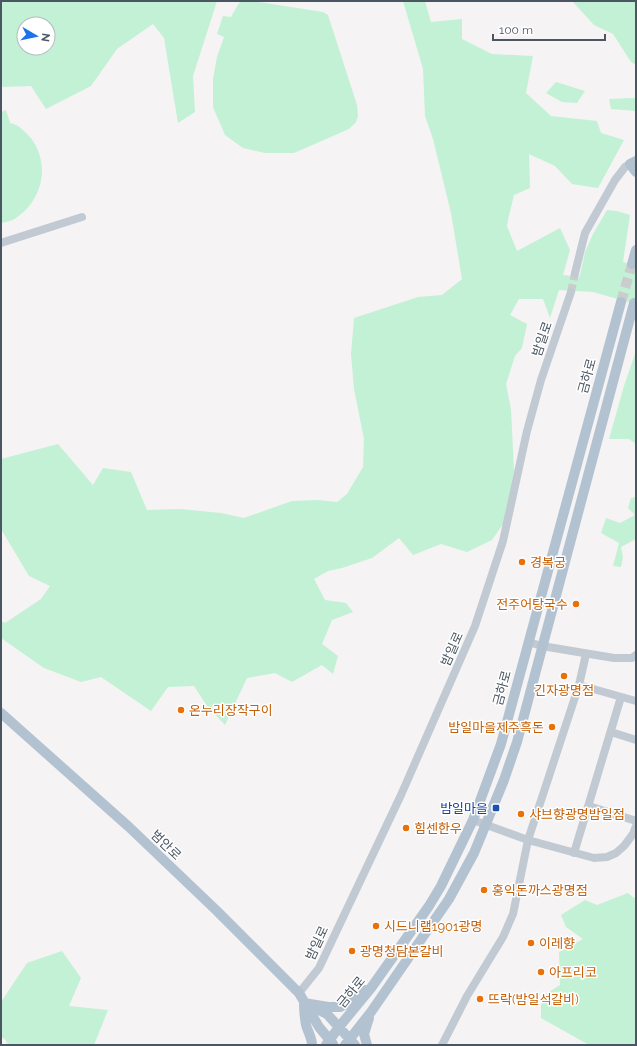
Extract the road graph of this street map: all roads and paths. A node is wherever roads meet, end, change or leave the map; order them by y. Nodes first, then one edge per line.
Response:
1 (634, 166) edge
2 (82, 217) dead end
3 (1, 243) edge
4 (636, 250) edge
5 (632, 264) dead end
6 (574, 273) tunnel mouth
7 (571, 292) tunnel mouth
8 (621, 302) tunnel mouth
9 (634, 303) dead end
10 (528, 642) junction
11 (542, 646) junction
12 (586, 654) junction
13 (636, 655) edge
14 (579, 685) junction
15 (621, 697) junction
16 (636, 701) edge
17 (1, 713) edge
18 (611, 732) junction
19 (636, 740) edge
20 (588, 806) junction
21 (473, 820) junction
22 (636, 821) edge
23 (486, 824) junction
24 (636, 826) edge
25 (528, 840) junction
26 (574, 853) junction
27 (371, 988) junction
28 (299, 993) junction
29 (304, 1003) junction
30 (371, 1012) junction
31 (339, 1027) junction
32 (330, 1043) edge
33 (349, 1043) edge
34 (312, 1045) edge
35 (367, 1045) edge
36 (442, 1045) edge

1 - 6 street
2 - 3 street
4 - 5 main road
7 - 28 street, 밤일로
8 - 10 main road, 금하로
9 - 11 main road, 금하로
10 - 11 street
10 - 21 main road, 금하로
11 - 12 street
11 - 23 main road, 금하로
12 - 13 street
12 - 14 street
14 - 15 street
14 - 25 street
15 - 16 street
15 - 18 street
17 - 28 main road, 범안로
18 - 19 street
18 - 20 street
20 - 22 street
20 - 26 street
21 - 23 street
21 - 27 main road, 금하로
23 - 25 street
23 - 30 main road, 금하로
24 - 26 street
25 - 26 street
25 - 36 street
27 - 29 main road
27 - 31 main road, 금하로
28 - 29 main road, 범안로
29 - 31 main road
29 - 32 main road, 범안로
29 - 34 main road
30 - 33 main road, 금하로
30 - 35 main road
31 - 32 main road, 금하로
31 - 33 main road

